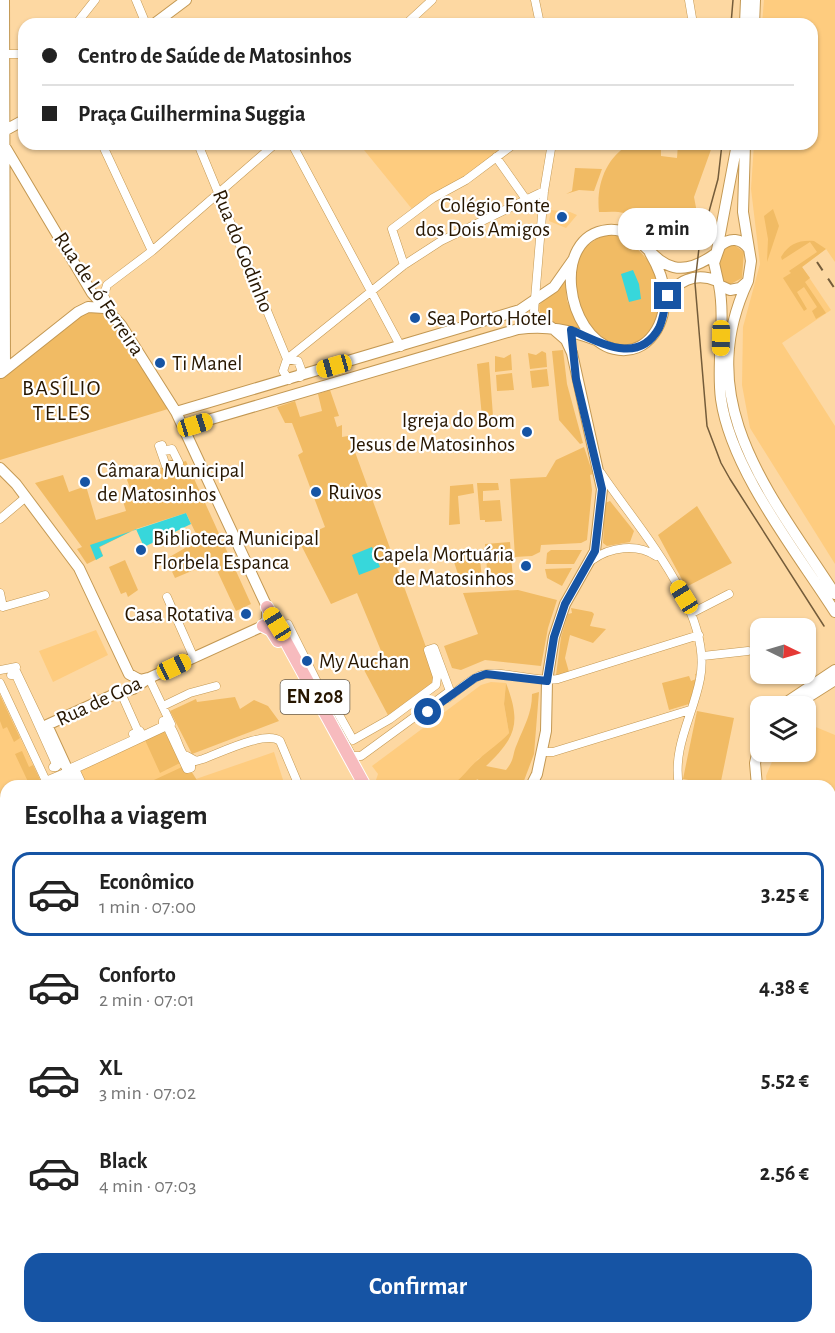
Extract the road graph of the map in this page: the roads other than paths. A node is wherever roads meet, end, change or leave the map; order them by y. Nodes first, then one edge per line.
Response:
1 (4, 0) edge
2 (95, 0) edge
3 (136, 0) edge
4 (186, 0) edge
5 (432, 0) edge
6 (535, 0) edge
7 (689, 0) edge
8 (746, 0) edge
9 (755, 0) edge
10 (81, 18) edge
11 (144, 18) edge
12 (162, 18) edge
13 (412, 18) edge
14 (539, 18) edge
15 (692, 18) edge
16 (745, 18) edge
17 (754, 18) edge
18 (2, 54) edge
19 (18, 54) edge
20 (18, 126) edge
21 (3, 140) edge
22 (105, 150) edge
23 (201, 150) edge
24 (268, 150) edge
25 (295, 150) edge
26 (506, 150) edge
27 (551, 150) edge
28 (736, 150) edge
29 (745, 150) edge
30 (496, 157) junction
31 (22, 176) junction
32 (4, 179) junction
33 (544, 191) junction
34 (219, 194) junction
35 (525, 198) junction
36 (2, 225) edge
37 (749, 249) junction
38 (152, 251) junction
39 (716, 252) junction
40 (650, 253) junction
41 (573, 260) junction
42 (404, 265) junction
43 (748, 281) junction
44 (718, 283) junction
45 (370, 290) junction
46 (534, 303) junction
47 (665, 305) junction
48 (104, 308) junction
49 (2, 312) edge
50 (114, 316) junction
51 (548, 327) junction
52 (571, 330) junction
53 (596, 340) junction
54 (401, 347) junction
55 (287, 359) junction
56 (405, 361) junction
57 (574, 364) junction
58 (3, 371) edge
59 (295, 379) junction
60 (300, 393) junction
61 (176, 412) junction
62 (184, 427) junction
63 (0, 468) edge
64 (600, 472) junction
65 (0, 480) edge
66 (13, 480) junction
67 (26, 497) junction
68 (618, 497) junction
69 (600, 503) junction
70 (0, 519) edge
71 (640, 529) junction
72 (633, 548) junction
73 (590, 561) junction
74 (661, 562) junction
75 (0, 593) edge
76 (729, 594) dead end
77 (835, 594) edge
78 (45, 595) dead end
79 (167, 597) dead end
80 (267, 607) junction
81 (835, 612) edge
82 (692, 613) junction
83 (263, 626) junction
84 (699, 635) junction
85 (434, 648) joint
86 (748, 651) dead end
87 (703, 656) junction
88 (194, 658) junction
89 (126, 669) junction
90 (0, 670) edge
91 (835, 670) edge
92 (149, 678) junction
93 (835, 680) edge
94 (547, 681) junction
95 (0, 683) edge
96 (216, 686) dead end
97 (118, 693) junction
98 (0, 694) edge
99 (796, 696) edge
100 (810, 696) edge
101 (163, 706) junction
102 (690, 710) junction
103 (47, 725) junction
104 (137, 729) dead end
105 (543, 752) junction
106 (755, 762) edge
107 (761, 762) edge
108 (52, 765) joint
109 (354, 766) junction
110 (40, 780) edge
111 (46, 780) edge
112 (48, 780) edge
113 (64, 780) edge
114 (72, 780) edge
115 (78, 780) edge
116 (79, 780) edge
117 (296, 780) edge
118 (353, 780) edge
119 (362, 780) edge
120 (533, 780) edge
121 (677, 780) edge
122 (756, 780) edge
123 (758, 780) edge

1 - 18 main road
2 - 10 street
3 - 11 street
4 - 12 main road
5 - 13 street
6 - 14 street
7 - 15 street
8 - 16 main road
9 - 17 main road
18 - 19 street
18 - 21 main road
20 - 21 main road
21 - 31 main road, Rua de Ló Ferreira
21 - 32 main road
22 - 38 street
23 - 34 street, Rua do Godinho
24 - 34 street
25 - 45 street
26 - 30 street
27 - 33 street
28 - 39 main road
29 - 37 main road
30 - 35 street
30 - 42 street
31 - 32 main road
31 - 48 main road, Rua de Ló Ferreira
32 - 36 main road
33 - 35 street
33 - 46 street
34 - 38 street
34 - 55 street, Rua do Godinho
35 - 42 street
36 - 49 main road
37 - 39 main road
37 - 43 main road
38 - 50 street
39 - 40 main road
39 - 44 main road
40 - 41 main road
40 - 47 main road
41 - 46 main road
41 - 53 main road
42 - 45 street
43 - 44 main road
43 - 77 main road
44 - 47 main road
44 - 81 main road
45 - 54 street
45 - 55 street
46 - 51 street
46 - 54 main road
47 - 53 main road
48 - 50 main road, Rua de Ló Ferreira
48 - 58 main road
49 - 58 main road
50 - 61 main road, Rua de Ló Ferreira
51 - 52 main road
51 - 56 main road
51 - 57 main road
52 - 53 main road
52 - 57 main road
54 - 56 main road
54 - 59 main road
55 - 59 street, Rua do Godinho
55 - 59 street, Rua do Godinho
56 - 60 main road
57 - 64 main road
59 - 60 main road
59 - 61 main road
60 - 62 main road
61 - 62 main road, Rua de Ló Ferreira
62 - 80 main road, EN 208
63 - 66 main road
64 - 68 street
64 - 69 main road
65 - 66 main road
66 - 67 main road
67 - 70 street
67 - 89 main road
68 - 69 street
68 - 71 street
69 - 73 main road
71 - 72 street
71 - 74 street
72 - 73 street
72 - 74 street
73 - 94 main road
74 - 82 street
75 - 78 street
76 - 82 street
79 - 88 street
80 - 83 main road
80 - 109 main road, EN 208
82 - 84 street
83 - 88 main road, Rua de Goa
83 - 118 main road, EN 208
84 - 87 street
84 - 94 street
85 - 85 street
86 - 87 street
87 - 102 street
88 - 92 main road, Rua de Goa
89 - 92 main road
89 - 97 main road
90 - 103 street
91 - 99 main road
92 - 97 main road, Rua de Goa
92 - 101 street
93 - 100 main road
94 - 105 main road
94 - 109 street
95 - 111 street
96 - 101 street
97 - 103 main road, Rua de Goa
97 - 104 street
98 - 110 street
101 - 117 street
102 - 105 street
102 - 121 street
103 - 114 main road
105 - 120 main road
106 - 122 main road
107 - 123 main road
108 - 108 street
109 - 119 main road, EN 208
112 - 113 street
115 - 116 street

